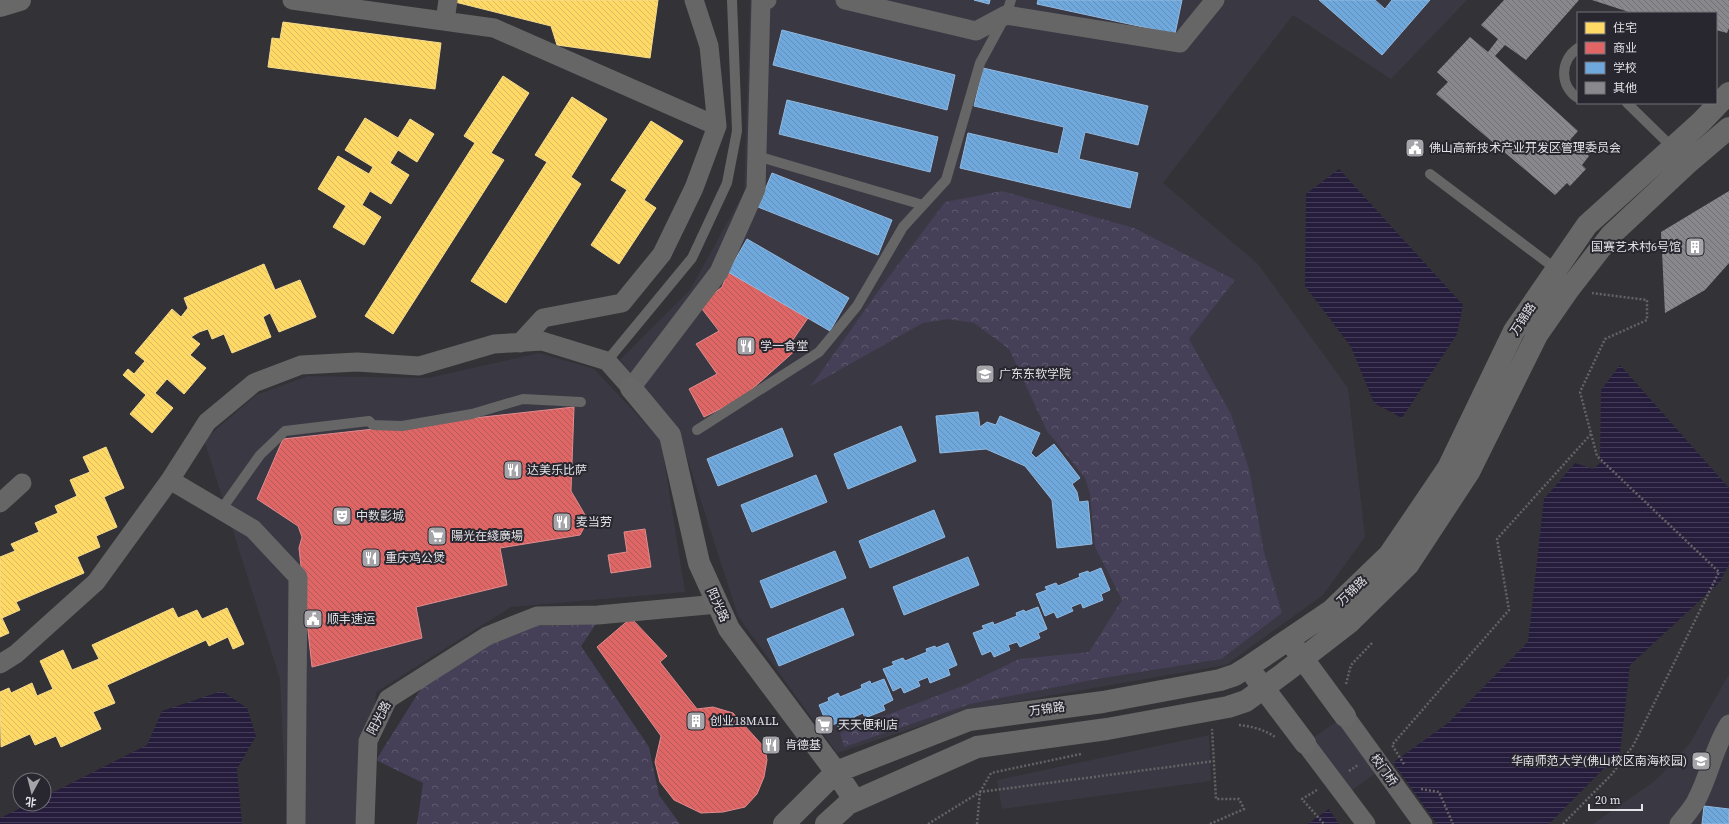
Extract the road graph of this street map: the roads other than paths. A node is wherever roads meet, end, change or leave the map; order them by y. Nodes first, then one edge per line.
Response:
1 (20, 0) edge
2 (292, 0) edge
3 (448, 0) edge
4 (694, 0) edge
5 (732, 0) edge
6 (763, 0) edge
7 (845, 0) edge
8 (1215, 0) edge
9 (0, 6) edge
10 (1008, 8) edge
11 (445, 22) junction
12 (1577, 49) edge
13 (1729, 93) edge
14 (1577, 97) edge
15 (1627, 104) edge
16 (717, 126) junction
17 (1729, 128) edge
18 (1672, 148) junction
19 (756, 156) junction
20 (1689, 162) junction
21 (1430, 174) dead end
22 (923, 205) junction
23 (1556, 269) junction
24 (520, 342) junction
25 (607, 361) junction
26 (631, 388) junction
27 (581, 402) dead end
28 (697, 430) dead end
29 (170, 480) junction
30 (22, 482) dead end
31 (0, 503) edge
32 (221, 510) junction
33 (718, 604) junction
34 (1288, 640) junction
35 (1303, 659) junction
36 (0, 664) edge
37 (1248, 668) junction
38 (1265, 688) junction
39 (1345, 716) joint
40 (1729, 724) edge
41 (1305, 743) joint
42 (836, 772) junction
43 (855, 801) junction
44 (296, 824) edge
45 (365, 824) edge
46 (784, 824) edge
47 (826, 824) edge
48 (1366, 824) edge
49 (1423, 824) edge
50 (1679, 824) edge

1 - 9 street
2 - 11 street
3 - 11 street
4 - 16 street
5 - 25 lane
6 - 19 street
7 - 10 street
8 - 10 street
10 - 22 lane
11 - 16 street
12 - 14 lane
13 - 18 street, 万锦路
15 - 18 lane
16 - 24 street
17 - 20 street, 万锦路
18 - 20 lane
18 - 23 street, 万锦路
19 - 22 lane
19 - 26 street
20 - 35 street, 万锦路
21 - 23 lane
22 - 28 lane
23 - 34 street, 万锦路
24 - 25 street
24 - 29 street
25 - 26 street
26 - 33 street, 阳光路
27 - 32 lane
29 - 32 street
29 - 36 street
30 - 31 street
32 - 44 street
33 - 42 street, 阳光路
33 - 45 street, 阳光路
34 - 35 street
34 - 37 street, 万锦路
35 - 38 street, 万锦路
35 - 39 street
37 - 38 street
37 - 42 street, 万锦路
38 - 41 street
38 - 43 street, 万锦路
39 - 49 street, 校门桥
40 - 50 street
41 - 48 street
42 - 43 street, 阳光路
42 - 46 street, 万锦路
43 - 47 street, 万锦路

